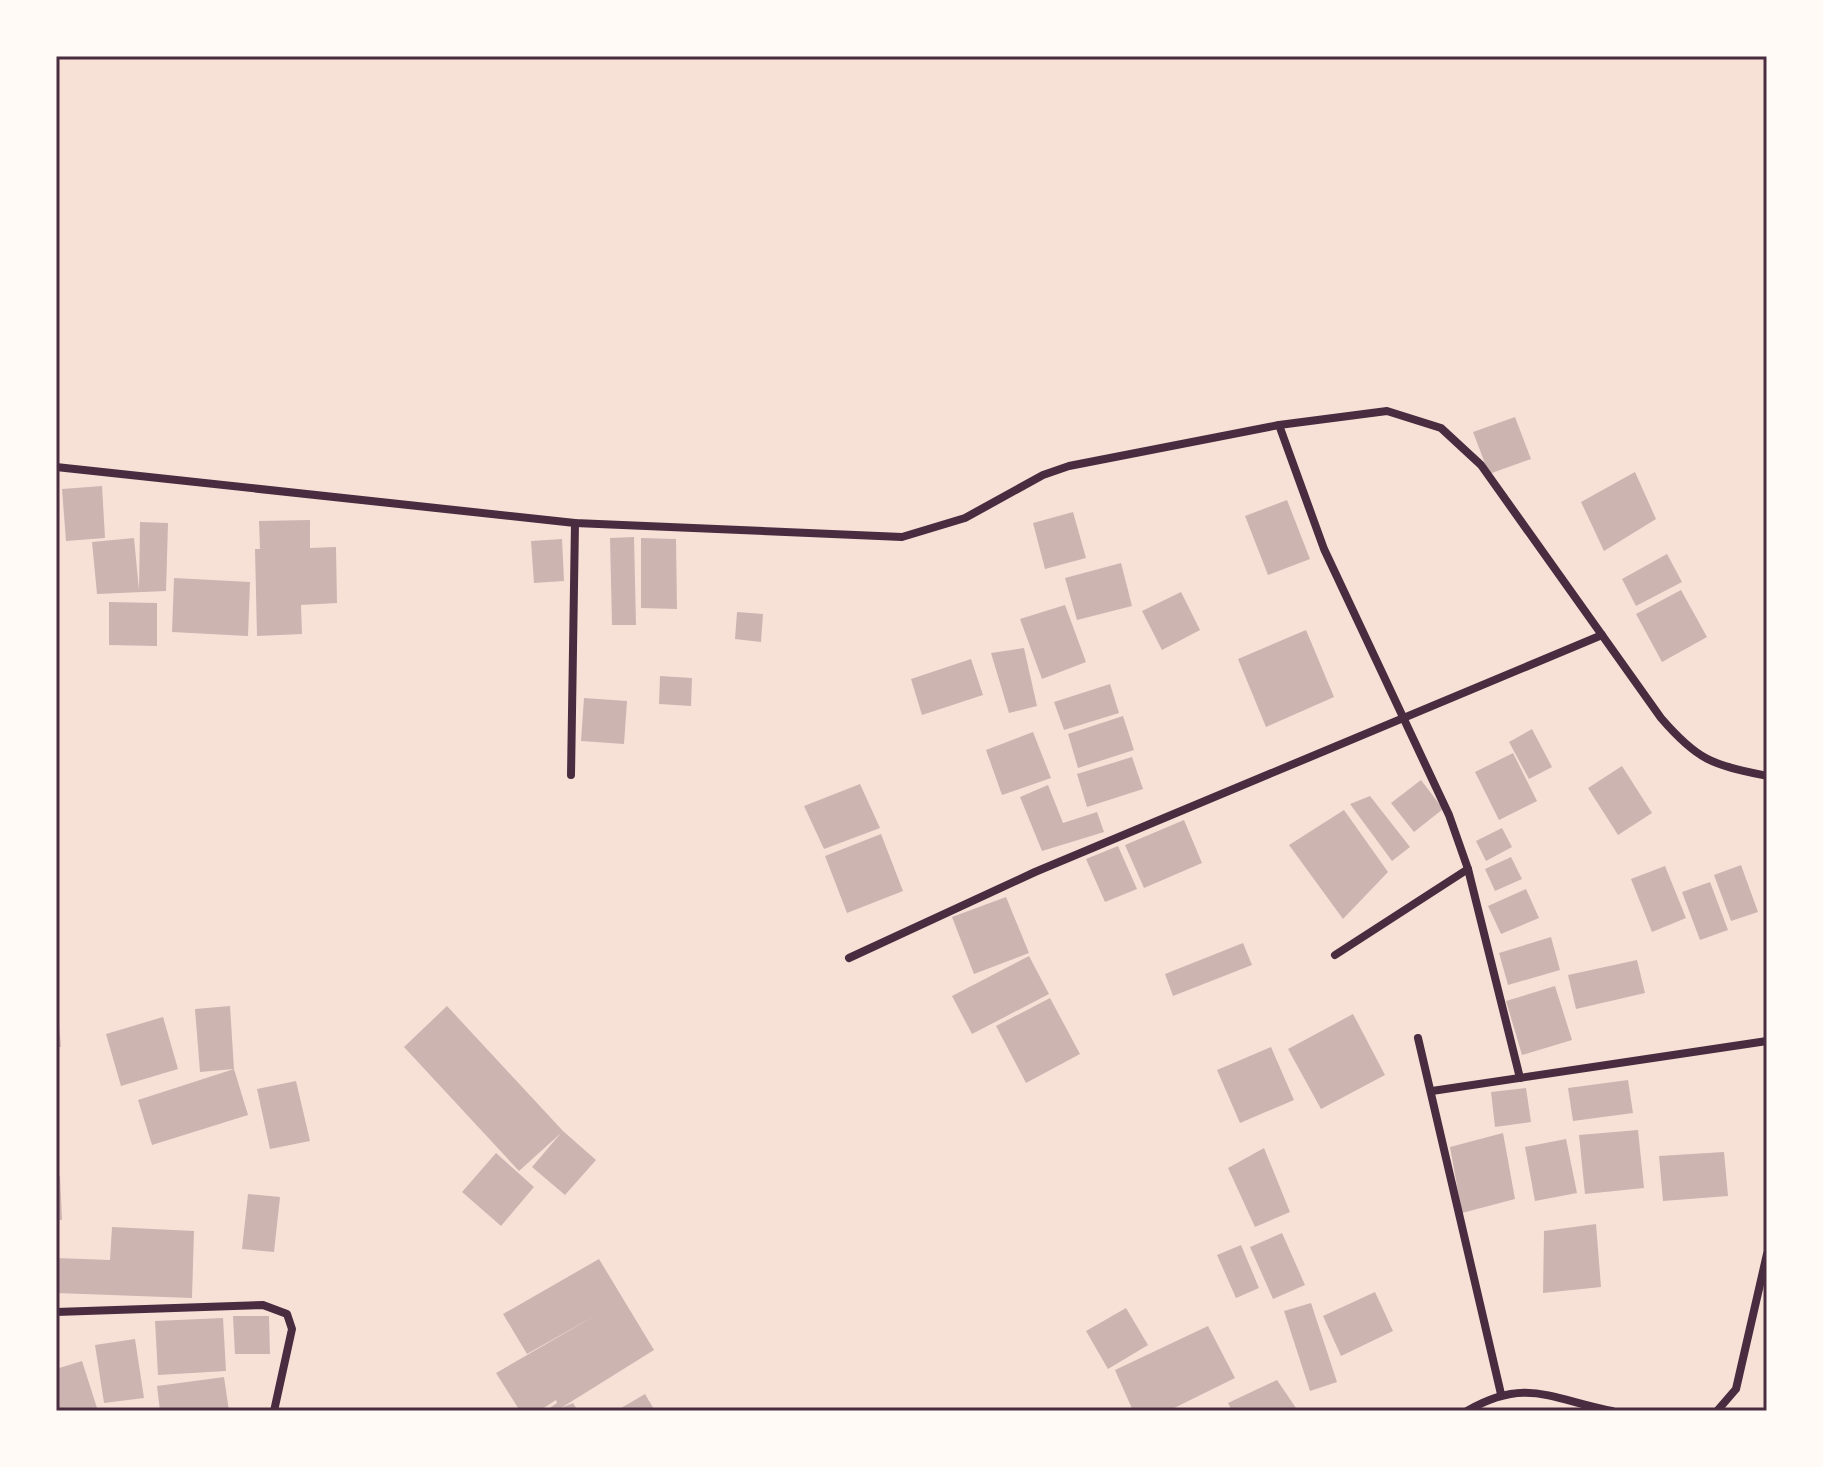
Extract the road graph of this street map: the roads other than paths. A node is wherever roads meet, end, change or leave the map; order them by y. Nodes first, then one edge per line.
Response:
1 (1279, 425) junction
2 (56, 467) edge
3 (575, 523) junction
4 (1602, 635) junction
5 (1404, 718) junction
6 (571, 775) dead end
7 (1767, 776) edge
8 (1468, 869) junction
9 (1335, 955) dead end
10 (849, 958) dead end
11 (1418, 1038) dead end
12 (1767, 1041) edge
13 (1520, 1078) junction
14 (1432, 1091) junction
15 (1767, 1254) edge
16 (56, 1312) edge
17 (1501, 1390) junction
18 (274, 1411) edge
19 (1467, 1411) edge
20 (1612, 1411) edge
21 (1717, 1411) edge

1 - 3 street
1 - 4 street
1 - 5 street
2 - 3 street
3 - 6 street
4 - 5 street
4 - 7 street
5 - 8 street
5 - 10 street
8 - 9 street
8 - 13 street
11 - 14 street
12 - 13 street
13 - 14 street
14 - 17 street
15 - 21 street
16 - 18 street
17 - 19 street
17 - 20 street

